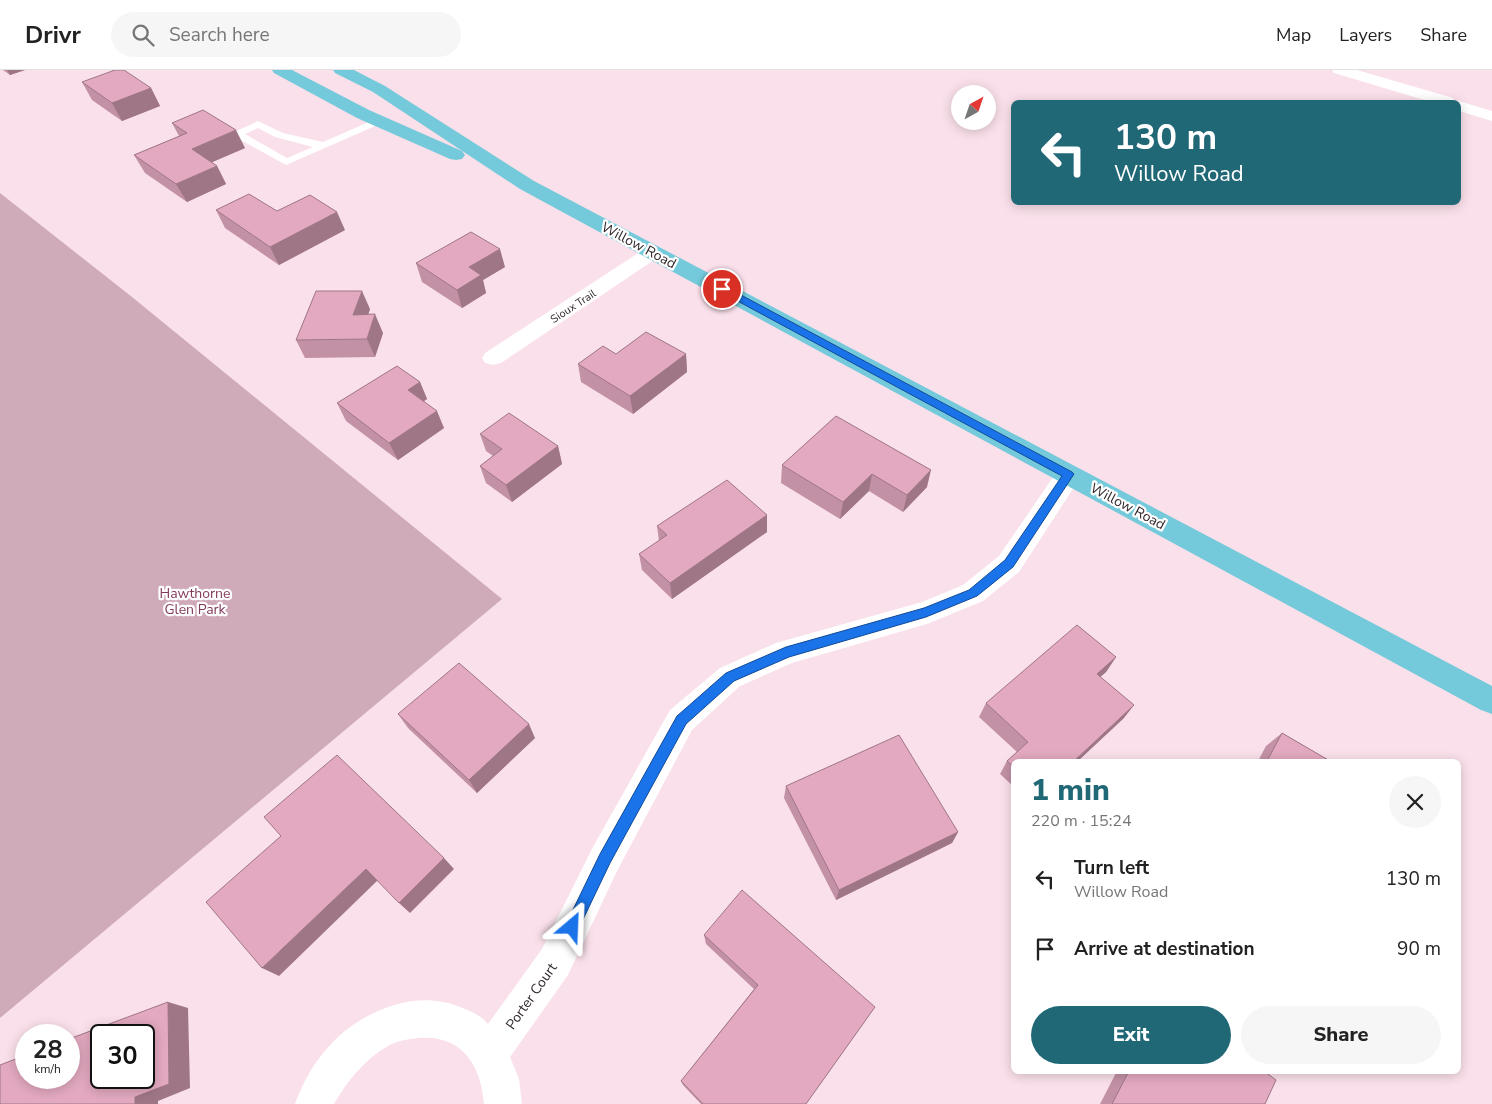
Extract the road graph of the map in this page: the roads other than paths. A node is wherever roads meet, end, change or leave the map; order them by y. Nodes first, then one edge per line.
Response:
1 (280, 70) edge
2 (342, 70) edge
3 (1340, 70) edge
4 (1395, 70) edge
5 (1384, 83) junction
6 (1440, 100) edge
7 (1461, 107) edge
8 (1492, 116) edge
9 (378, 121) junction
10 (324, 146) junction
11 (527, 185) junction
12 (653, 252) junction
13 (493, 358) dead end
14 (1069, 474) junction
15 (1492, 701) edge
16 (490, 1054) junction
17 (314, 1104) edge
18 (504, 1104) edge

1 - 9 main road, Willow Road
2 - 11 main road, Willow Road
3 - 5 street
4 - 5 street
5 - 6 street
7 - 8 street
9 - 10 lane
9 - 11 main road, Willow Road
10 - 10 lane
11 - 12 main road, Willow Road
12 - 13 street, Sioux Trail
12 - 14 main road, Willow Road
14 - 15 main road, Willow Road
14 - 16 street, Porter Court
16 - 17 street
16 - 18 street

